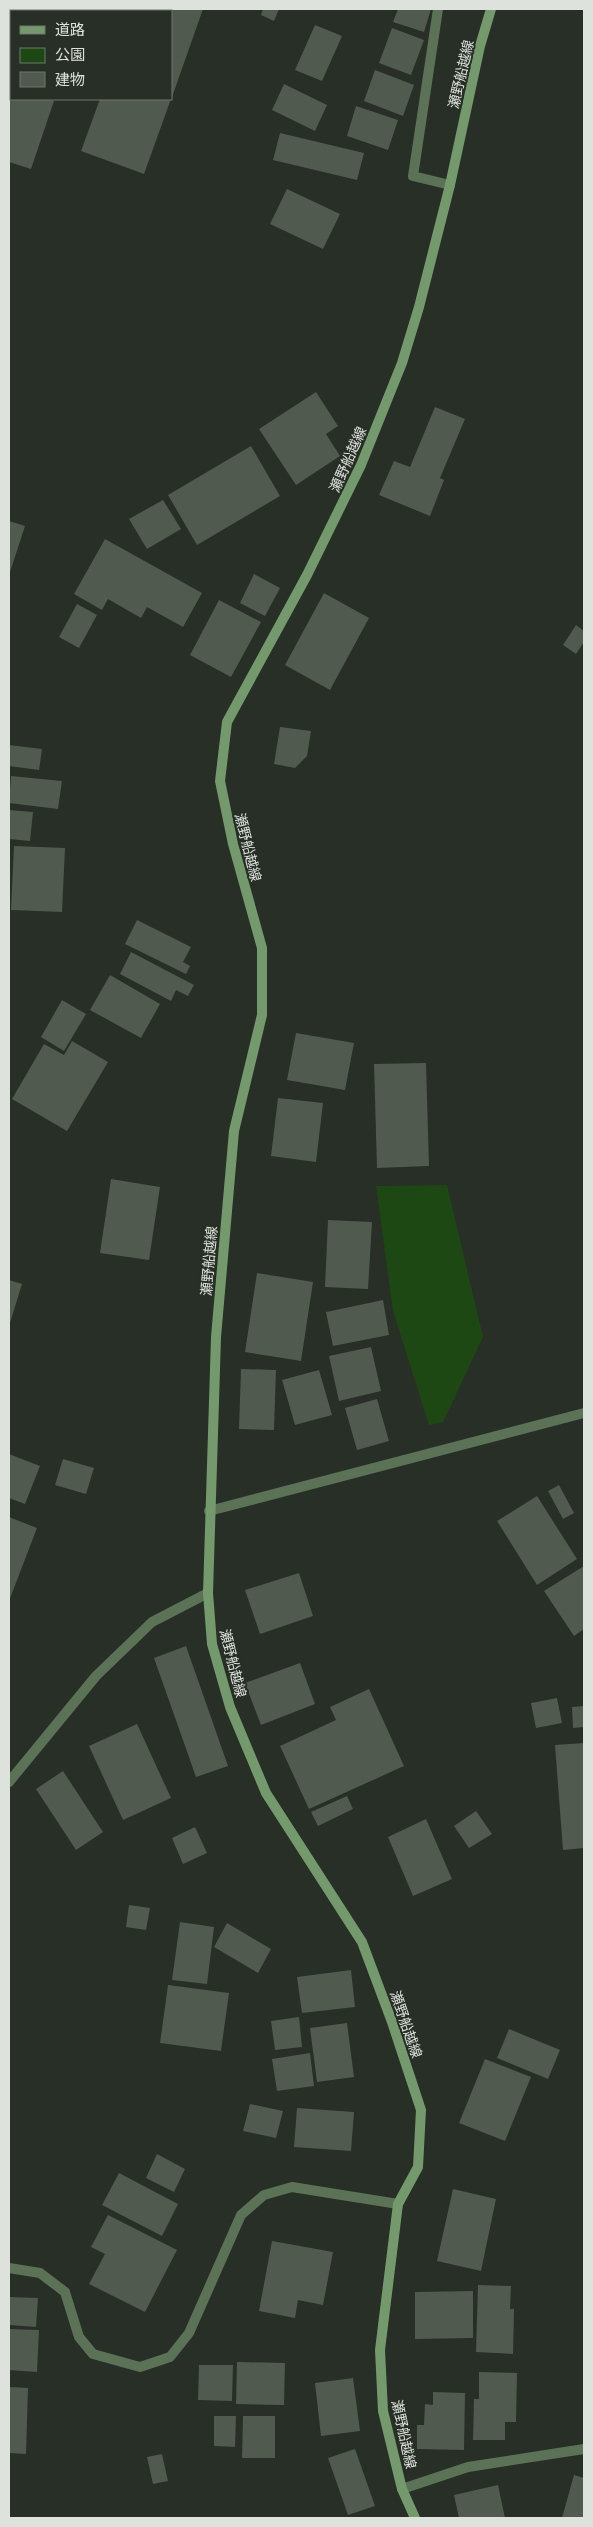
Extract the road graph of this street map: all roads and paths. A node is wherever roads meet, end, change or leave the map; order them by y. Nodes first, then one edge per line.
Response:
1 (438, 9) edge
2 (491, 9) edge
3 (450, 185) junction
4 (584, 1413) edge
5 (209, 1511) junction
6 (208, 1593) junction
7 (9, 1782) edge
8 (398, 2204) junction
9 (9, 2268) edge
10 (584, 2449) edge
11 (402, 2488) junction
12 (415, 2518) edge

1 - 3 street
2 - 3 main road, 瀬野船越線
3 - 5 main road, 瀬野船越線
4 - 5 street
5 - 6 main road, 瀬野船越線
6 - 7 street
6 - 8 main road, 瀬野船越線
8 - 9 street
8 - 11 main road, 瀬野船越線
10 - 11 street
11 - 12 main road, 瀬野船越線

